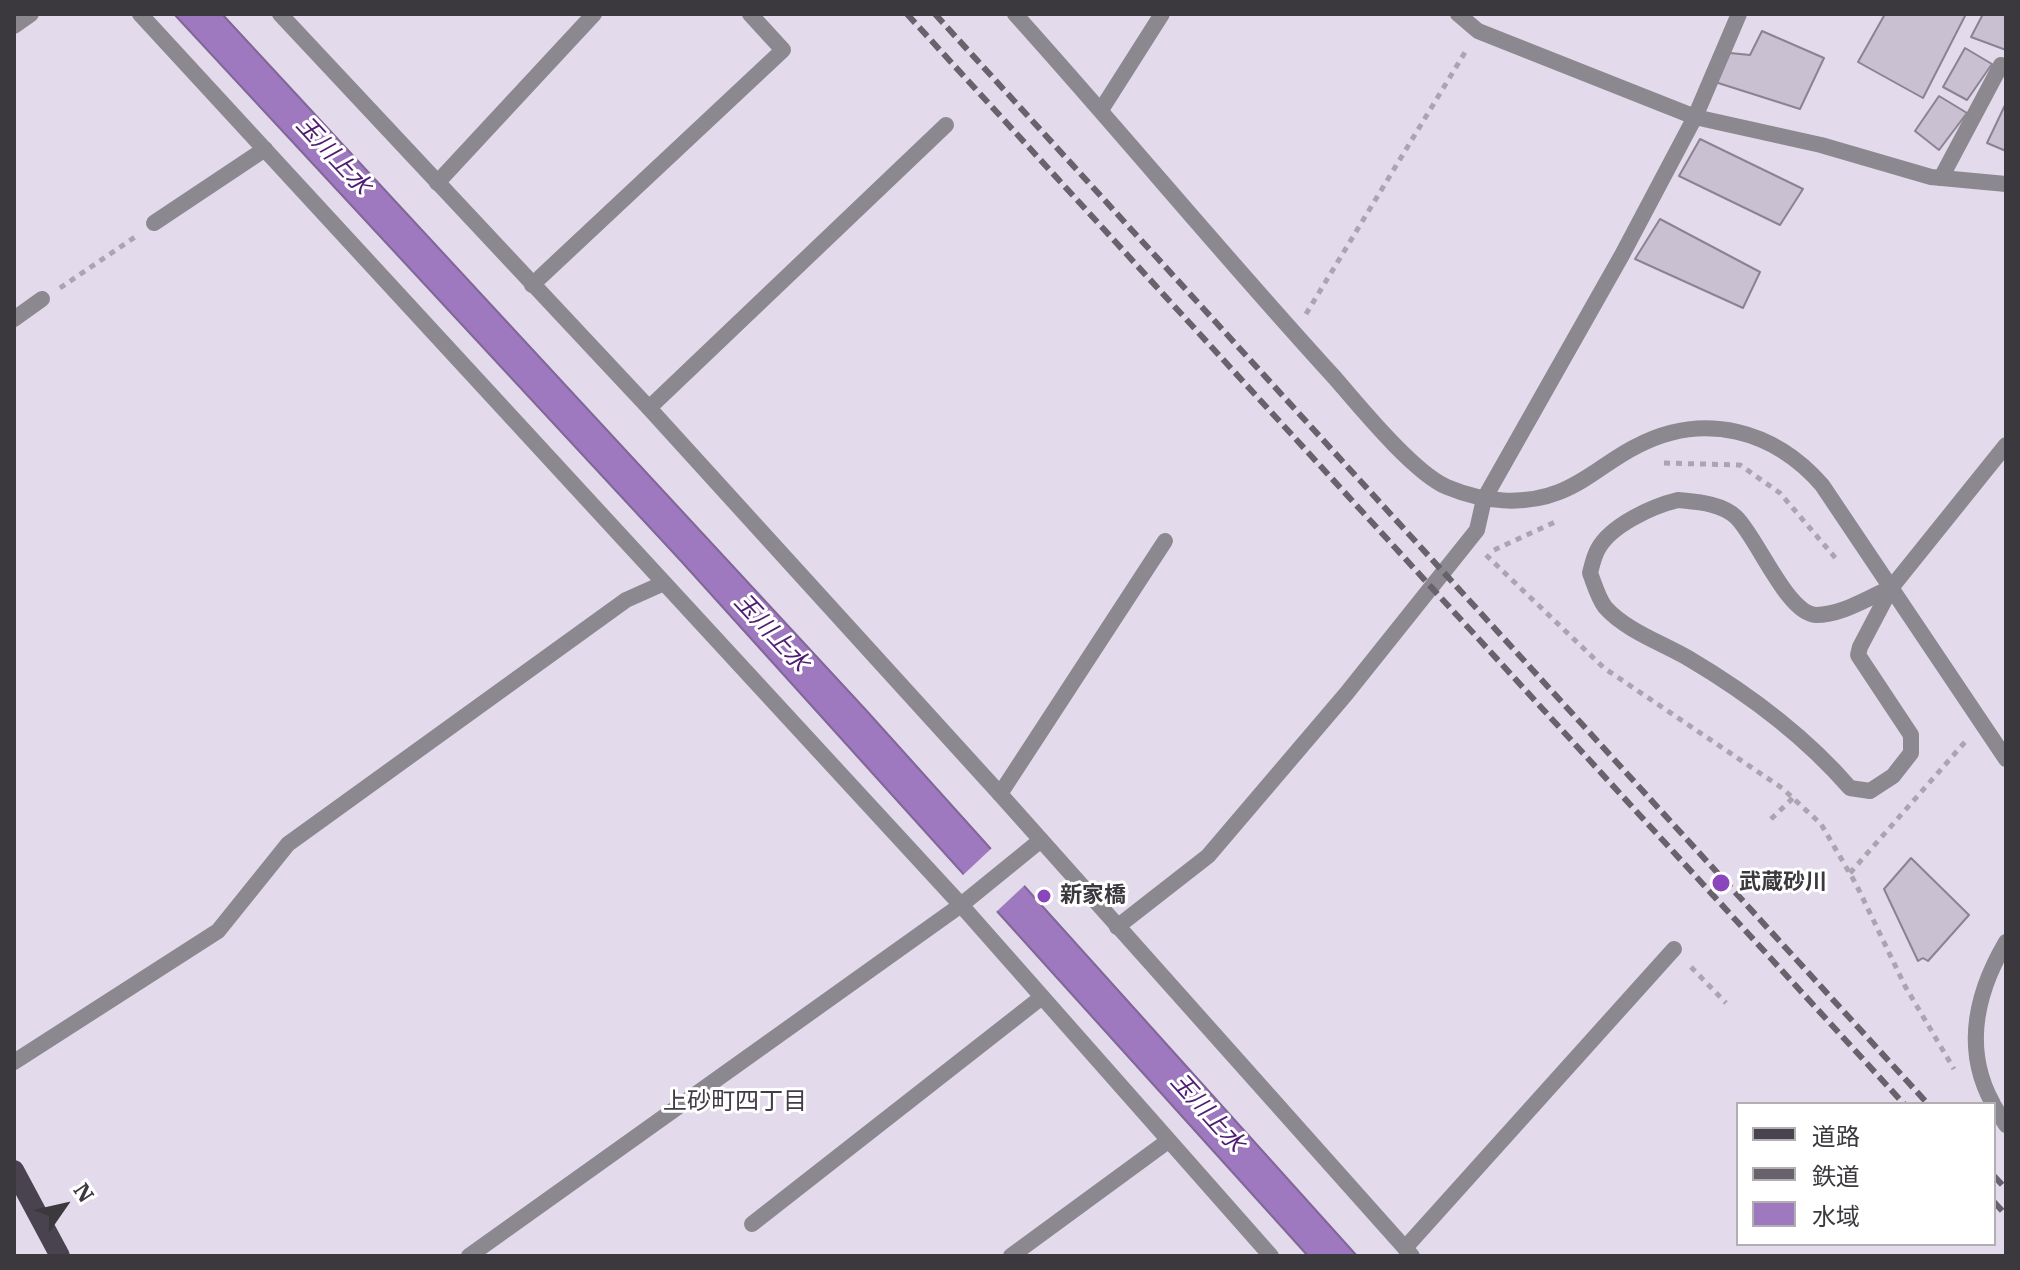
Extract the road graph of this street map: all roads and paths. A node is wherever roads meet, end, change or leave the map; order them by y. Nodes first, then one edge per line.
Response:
1 (31, 14) edge
2 (140, 14) edge
3 (280, 14) edge
4 (594, 14) edge
5 (750, 14) edge
6 (1015, 14) edge
7 (1162, 14) edge
8 (1458, 14) edge
9 (1739, 14) edge
10 (14, 26) edge
11 (1478, 31) junction
12 (2001, 65) dead end
13 (1101, 110) junction
14 (1695, 117) junction
15 (946, 125) dead end
16 (265, 149) junction
17 (1941, 178) junction
18 (437, 183) junction
19 (2006, 184) edge
20 (154, 223) joint
21 (532, 285) junction
22 (42, 299) joint
23 (14, 319) edge
24 (1294, 333) junction
25 (649, 408) junction
26 (2006, 445) edge
27 (1484, 499) junction
28 (1165, 541) dead end
29 (664, 583) junction
30 (1891, 588) junction
31 (2006, 759) edge
32 (1000, 794) junction
33 (1793, 798) dead end
34 (1771, 819) dead end
35 (1041, 840) junction
36 (961, 905) junction
37 (1117, 927) junction
38 (2006, 942) edge
39 (1674, 949) joint
40 (1042, 997) junction
41 (1726, 1003) dead end
42 (14, 1062) edge
43 (1992, 1102) edge
44 (1168, 1141) junction
45 (14, 1170) edge
46 (752, 1224) dead end
47 (1409, 1252) edge
48 (60, 1256) edge
49 (469, 1256) edge
50 (1011, 1256) edge
51 (1271, 1256) edge

1 - 10 street
2 - 16 street
3 - 18 street
4 - 18 street
5 - 21 street
6 - 13 street
7 - 13 street
8 - 11 street
9 - 14 street
11 - 14 street
11 - 24 path
12 - 17 street
13 - 24 street
14 - 17 street
14 - 27 street
15 - 25 street
16 - 20 street
16 - 29 street
17 - 19 street
18 - 21 street
20 - 22 path
21 - 25 street
22 - 23 street
24 - 27 street
25 - 32 street
26 - 30 street
27 - 30 street
27 - 37 street
28 - 32 street
29 - 36 street
29 - 42 street
30 - 30 street
30 - 31 street
32 - 35 street
33 - 34 path
35 - 36 street
35 - 37 street
36 - 40 street
36 - 49 street
37 - 47 street
38 - 43 street
39 - 41 path
39 - 47 street
40 - 44 street
40 - 46 street
44 - 50 street
44 - 51 street
45 - 48 main road

